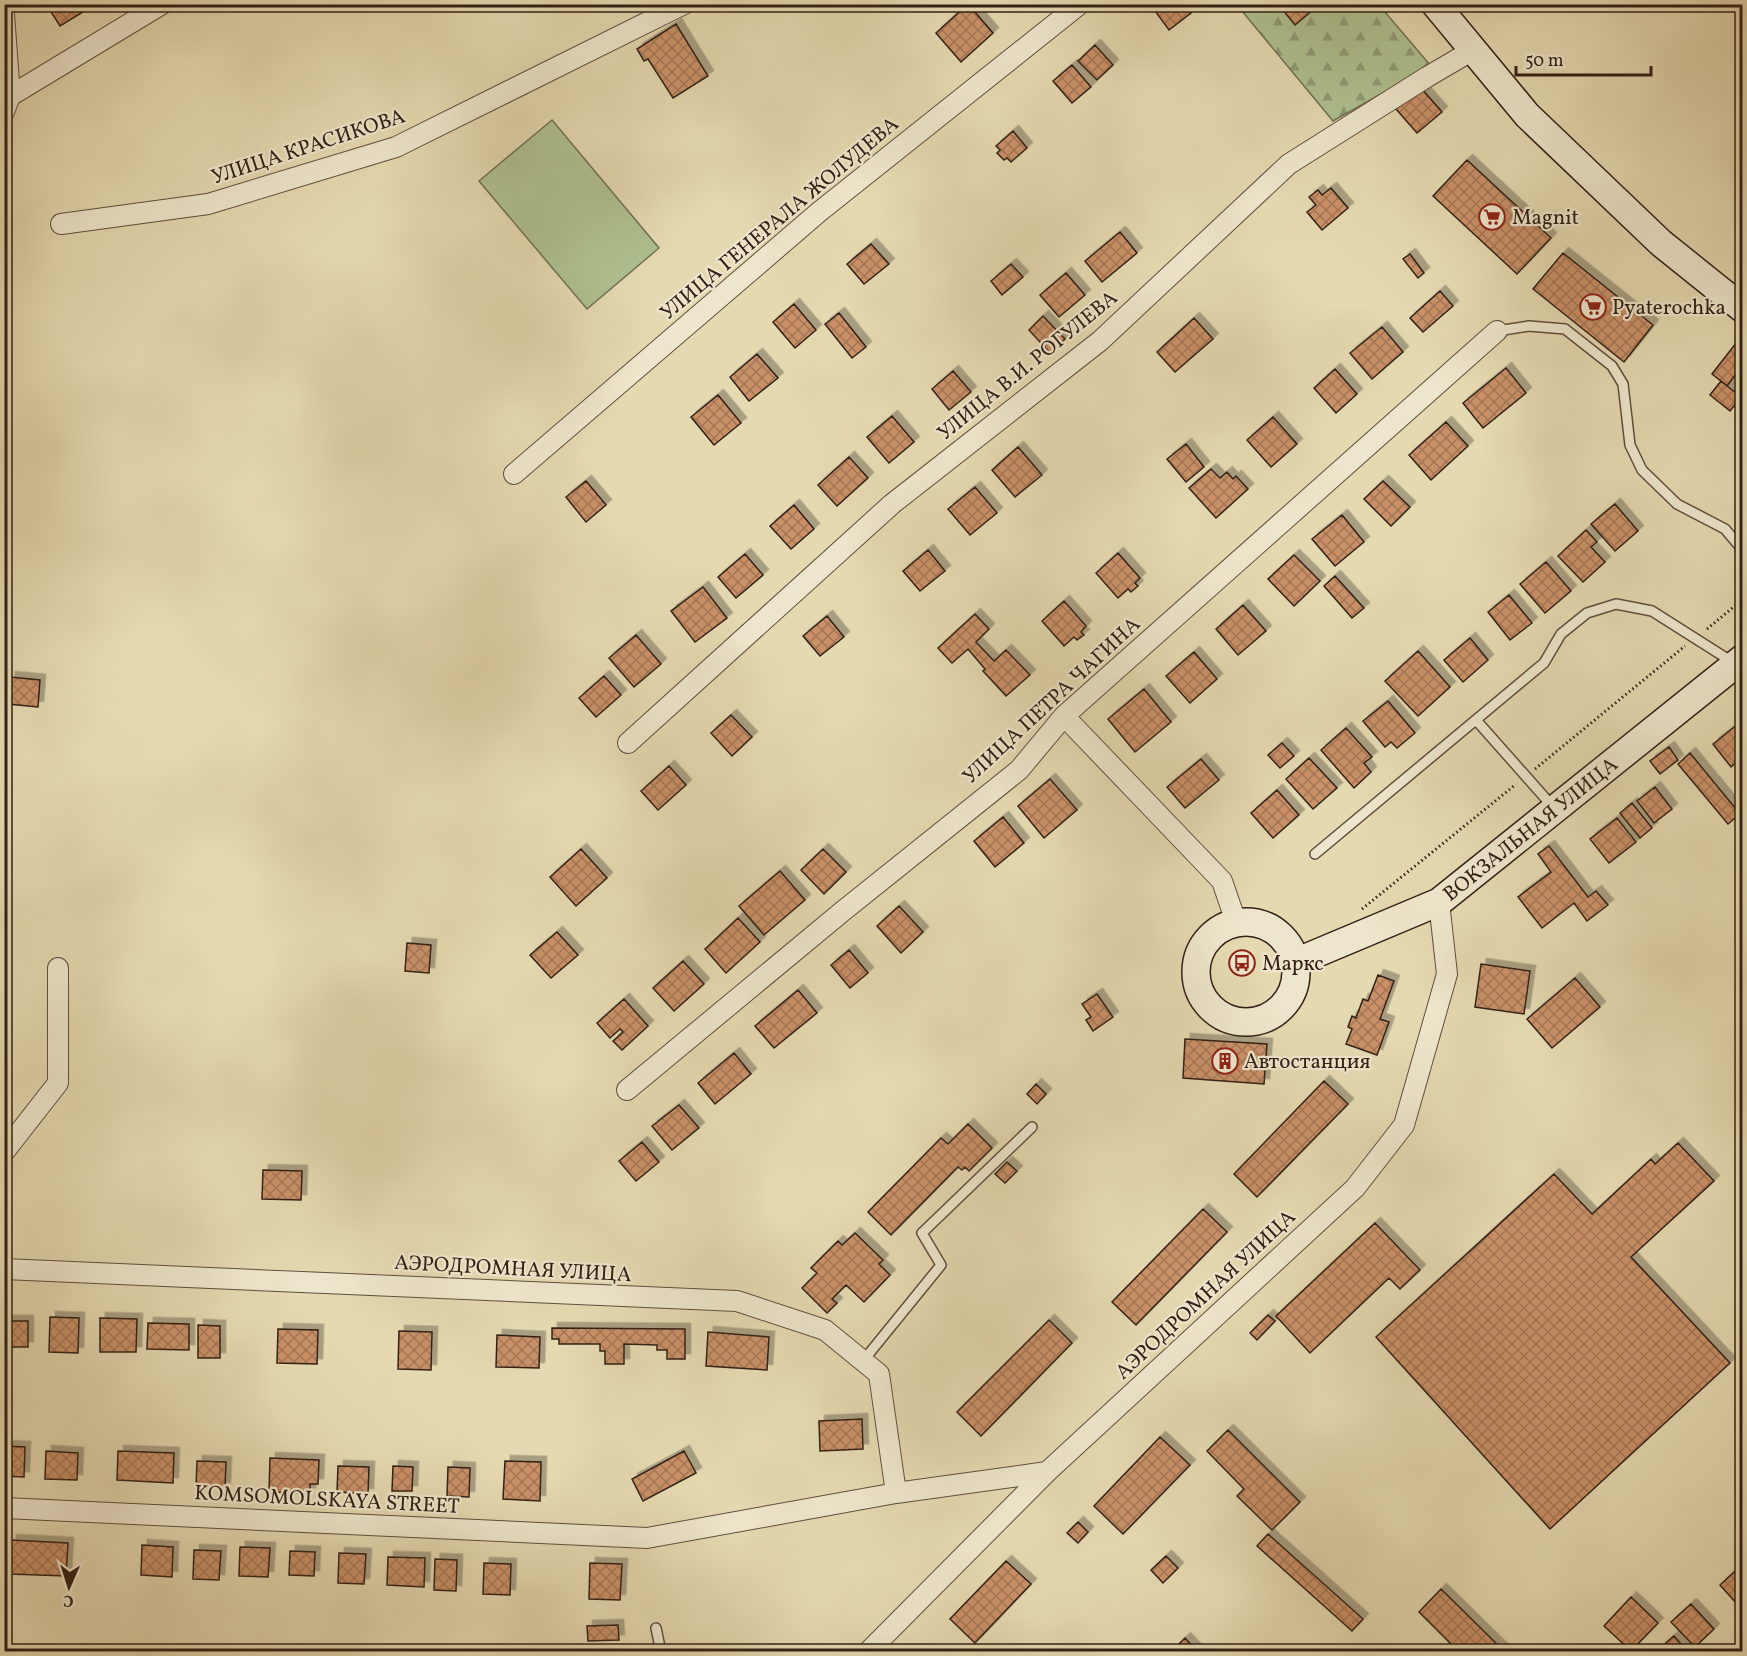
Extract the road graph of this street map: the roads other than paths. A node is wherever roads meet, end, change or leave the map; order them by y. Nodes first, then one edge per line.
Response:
1 (162, 4) edge
2 (684, 4) edge
3 (1080, 4) edge
4 (1435, 4) edge
5 (4, 14) edge
6 (1473, 50) junction
7 (7, 104) edge
8 (61, 224) dead end
9 (1743, 308) edge
10 (1497, 331) joint
11 (514, 474) dead end
12 (1743, 549) edge
13 (1739, 661) edge
14 (1064, 716) junction
15 (1476, 720) junction
16 (628, 743) dead end
17 (1555, 809) junction
18 (1315, 854) dead end
19 (1439, 902) junction
20 (1236, 922) junction
21 (1296, 962) junction
22 (58, 968) dead end
23 (627, 1090) dead end
24 (1032, 1127) dead end
25 (4, 1152) edge
26 (4, 1269) edge
27 (863, 1361) junction
28 (1047, 1472) junction
29 (896, 1493) junction
30 (4, 1508) edge
31 (656, 1628) dead end
32 (868, 1651) edge
33 (661, 1652) edge

1 - 7 street
2 - 8 street, УЛИЦА КРАСИКОВА
3 - 11 street, УЛИЦА ГЕНЕРАЛА ЖОЛУДЕВА
4 - 6 street
5 - 7 street
6 - 9 street
6 - 16 street, УЛИЦА В.И. РОГУЛЕВА
10 - 12 lane
10 - 14 street, УЛИЦА ПЕТРА ЧАГИНА
13 - 15 lane
13 - 17 street, ВОКЗАЛЬНАЯ УЛИЦА
14 - 20 street
14 - 23 street, УЛИЦА ПЕТРА ЧАГИНА
15 - 17 lane
15 - 18 lane
17 - 19 street, ВОКЗАЛЬНАЯ УЛИЦА
19 - 21 street, ВОКЗАЛЬНАЯ УЛИЦА
19 - 28 street, АЭРОДРОМНАЯ УЛИЦА
20 - 21 street
20 - 21 street
22 - 25 street
24 - 27 lane
26 - 27 street, АЭРОДРОМНАЯ УЛИЦА
27 - 29 street, АЭРОДРОМНАЯ УЛИЦА
28 - 29 street, KOMSOMOLSKAYA STREET
28 - 32 street, АЭРОДРОМНАЯ УЛИЦА
29 - 30 street, KOMSOMOLSKAYA STREET
31 - 33 lane

